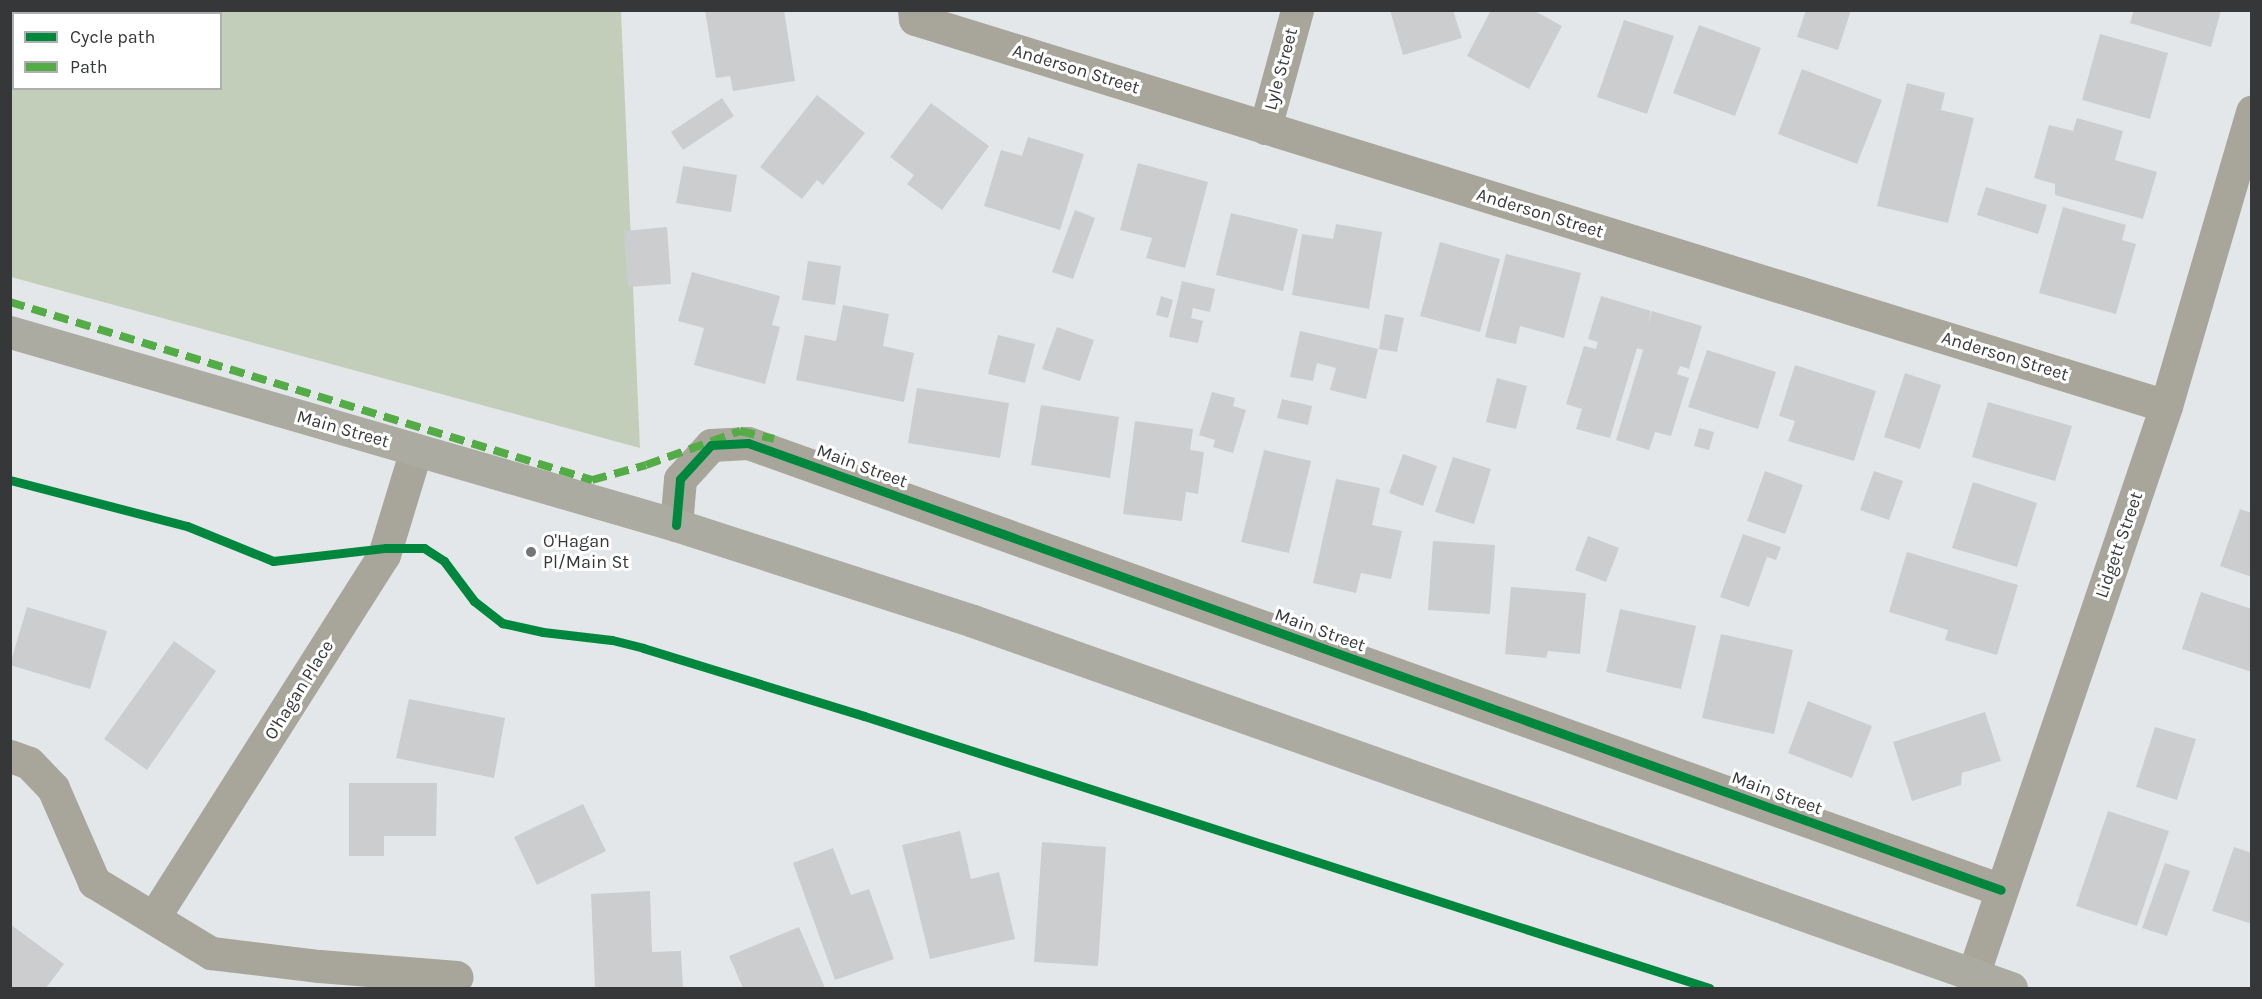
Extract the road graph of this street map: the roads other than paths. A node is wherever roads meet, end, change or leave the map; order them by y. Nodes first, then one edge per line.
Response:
1 (1297, 10) edge
2 (915, 15) edge
3 (2252, 111) edge
4 (1265, 128) junction
5 (10, 332) edge
6 (2166, 406) junction
7 (416, 450) junction
8 (676, 525) junction
9 (10, 756) edge
10 (2001, 890) junction
11 (154, 917) junction
12 (1973, 975) junction
13 (457, 977) dead end
14 (2011, 988) edge

1 - 4 street, Lyle Street
2 - 4 street, Anderson Street
3 - 6 street, Lidgett Street
4 - 6 street, Anderson Street
5 - 7 main road, Main Street
6 - 10 street, Lidgett Street
7 - 8 main road, Main Street
7 - 11 street, O'hagan Place
8 - 10 street, Main Street
8 - 12 main road, Main Street
9 - 11 street
10 - 12 street, Lidgett Street
11 - 13 street
12 - 14 main road, Main Street

